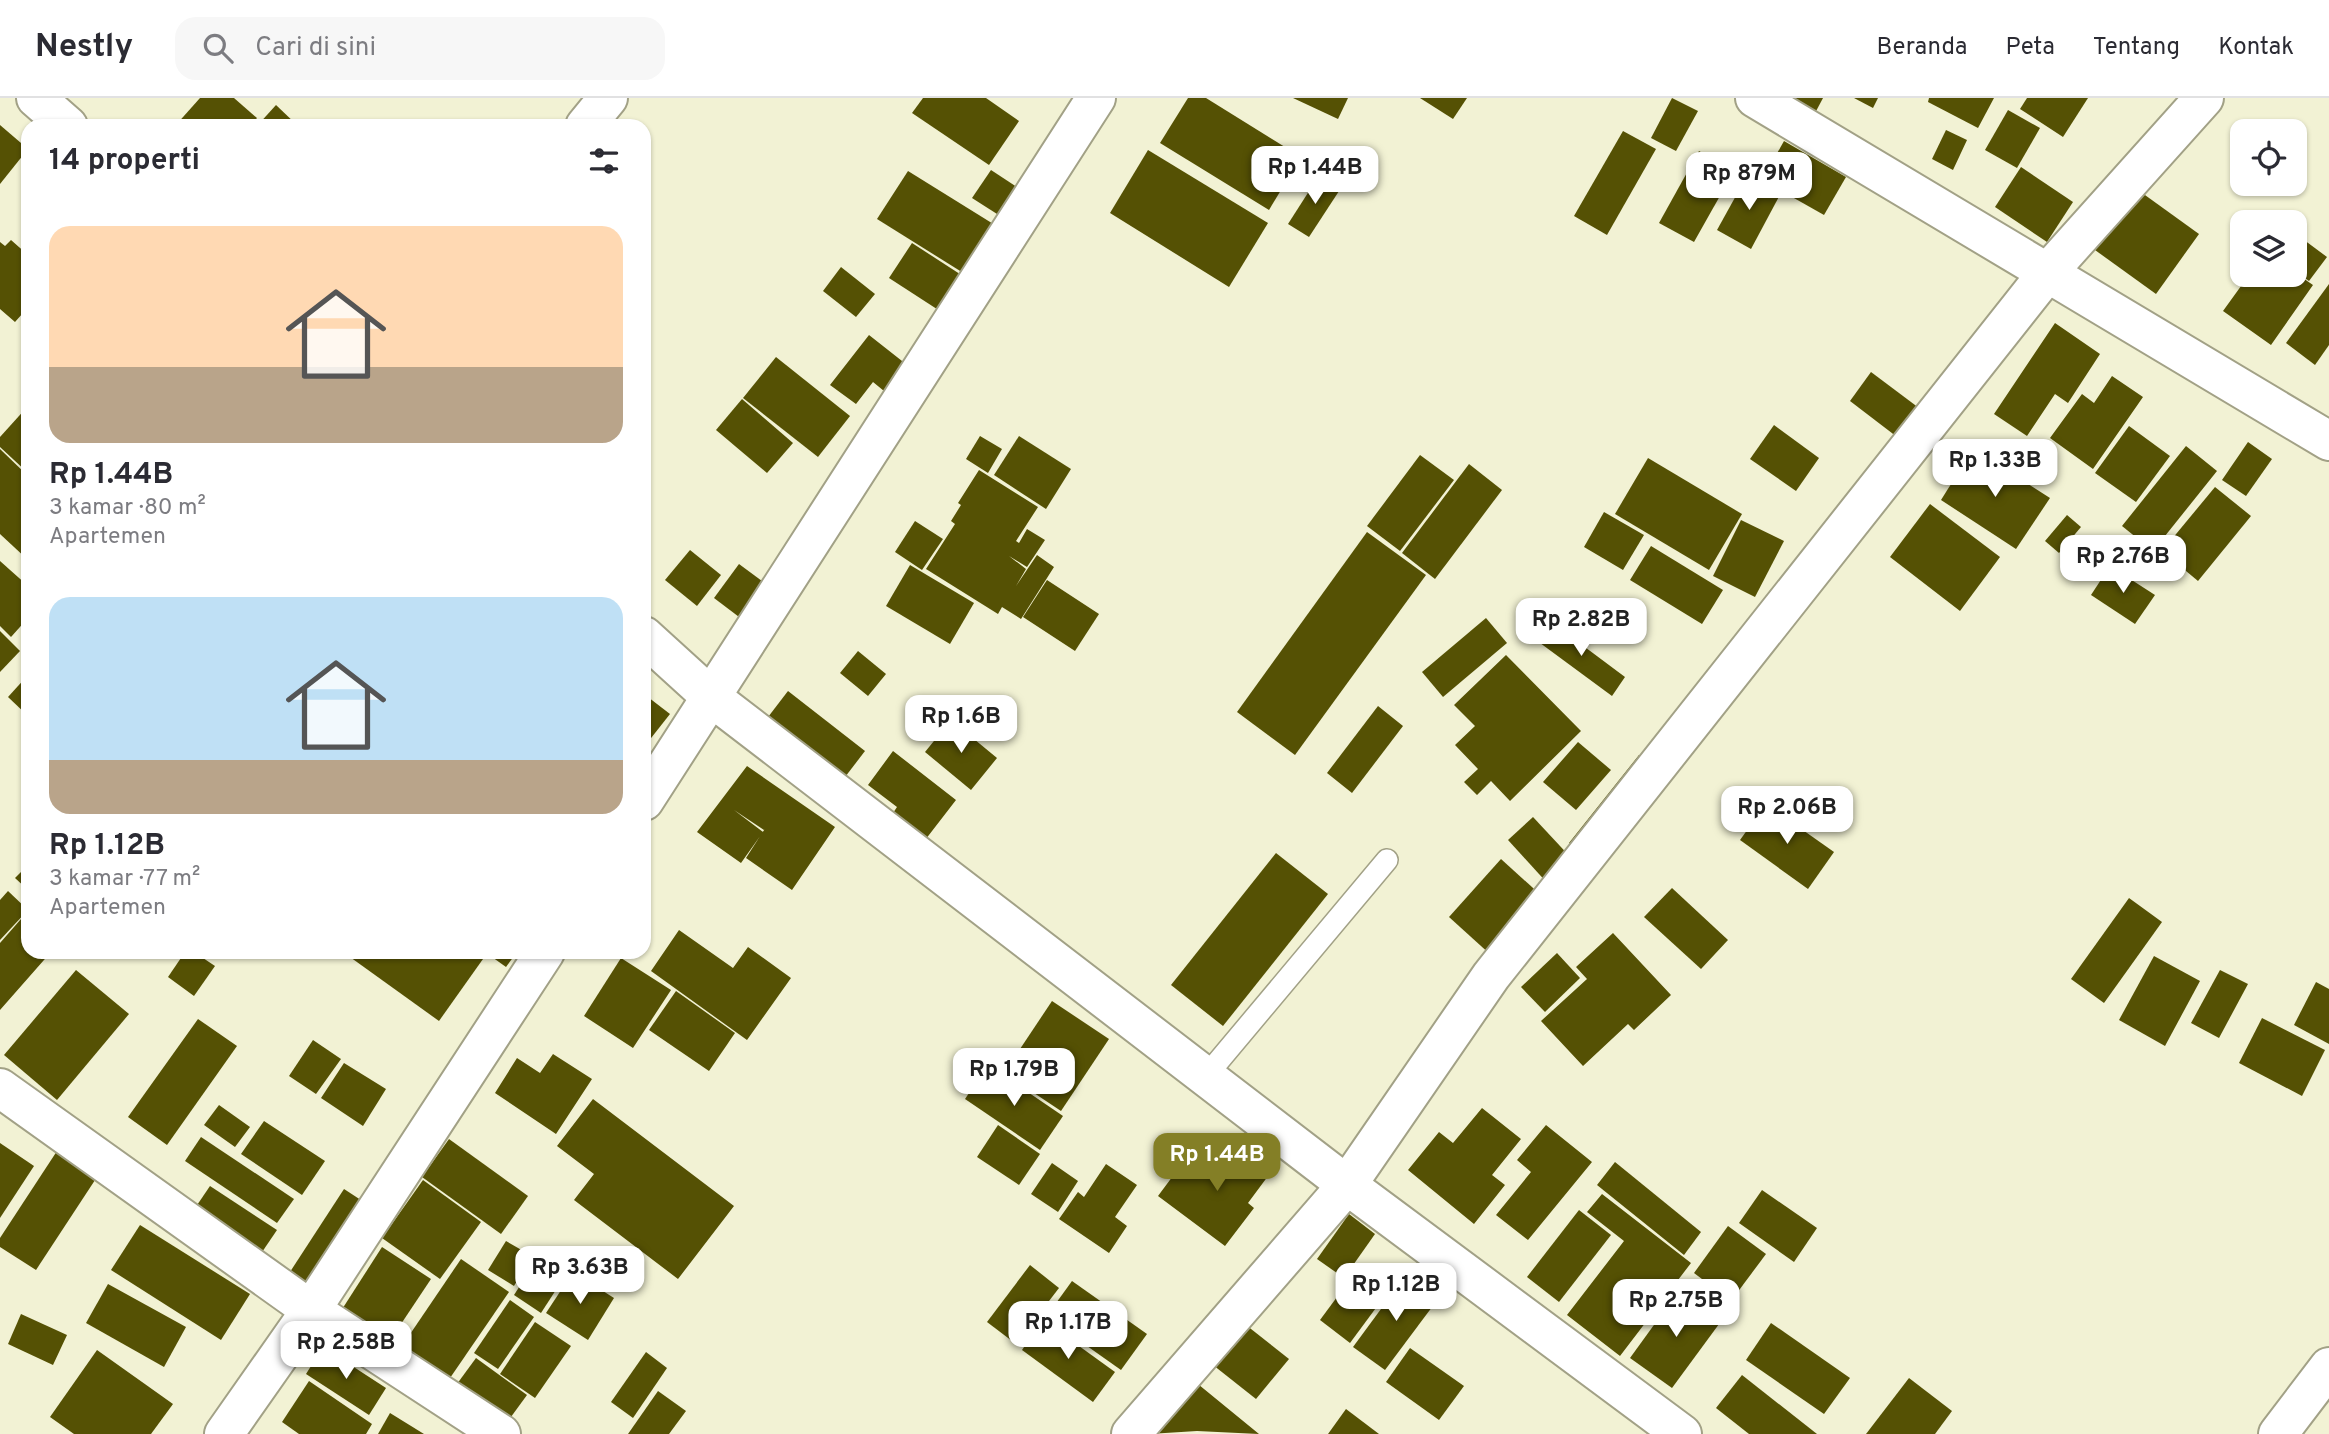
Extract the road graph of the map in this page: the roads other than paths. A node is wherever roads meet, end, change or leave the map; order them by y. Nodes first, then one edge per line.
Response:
1 (36, 98) edge
2 (608, 98) edge
3 (1096, 98) edge
4 (1755, 98) edge
5 (2204, 98) edge
6 (60, 119) edge
7 (591, 119) edge
8 (2048, 272) junction
9 (2329, 441) edge
10 (651, 642) edge
11 (711, 697) junction
12 (651, 790) edge
13 (1387, 860) dead end
14 (540, 959) edge
15 (1206, 1076) junction
16 (0, 1088) edge
17 (1347, 1185) junction
18 (311, 1310) junction
19 (2329, 1367) edge
20 (224, 1434) edge
21 (501, 1434) edge
22 (1130, 1434) edge
23 (1682, 1434) edge
24 (2278, 1434) edge

1 - 6 street
2 - 7 street
3 - 11 street
4 - 8 street
5 - 8 street
8 - 9 street
8 - 17 street
10 - 11 street
11 - 12 street
11 - 15 street
13 - 15 lane
14 - 18 street
15 - 17 street
16 - 18 street
17 - 22 street
17 - 23 street
18 - 20 street
18 - 21 street
19 - 24 street

